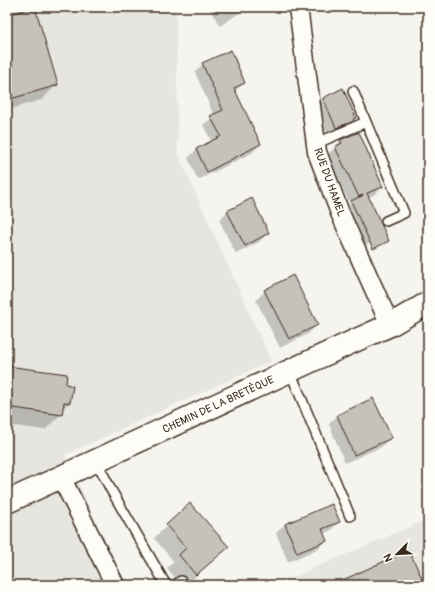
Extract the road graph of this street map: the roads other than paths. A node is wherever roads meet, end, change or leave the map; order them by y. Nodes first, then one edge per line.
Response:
1 (298, 7) edge
2 (353, 91) dead end
3 (366, 122) junction
4 (316, 144) junction
5 (386, 221) dead end
6 (428, 303) edge
7 (390, 325) junction
8 (290, 371) junction
9 (96, 460) junction
10 (61, 477) junction
11 (7, 502) edge
12 (350, 516) dead end
13 (115, 585) edge
14 (166, 585) edge

1 - 4 street, RUE DU HAMEL
2 - 3 lane
3 - 4 lane
3 - 5 lane
4 - 7 street, RUE DU HAMEL
6 - 7 street, CHEMIN DE LA BRETÈQUE
7 - 8 street, CHEMIN DE LA BRETÈQUE
8 - 9 street, CHEMIN DE LA BRETÈQUE
8 - 12 lane
9 - 10 street, CHEMIN DE LA BRETÈQUE
9 - 14 lane
10 - 11 street, CHEMIN DE LA BRETÈQUE
10 - 13 street

